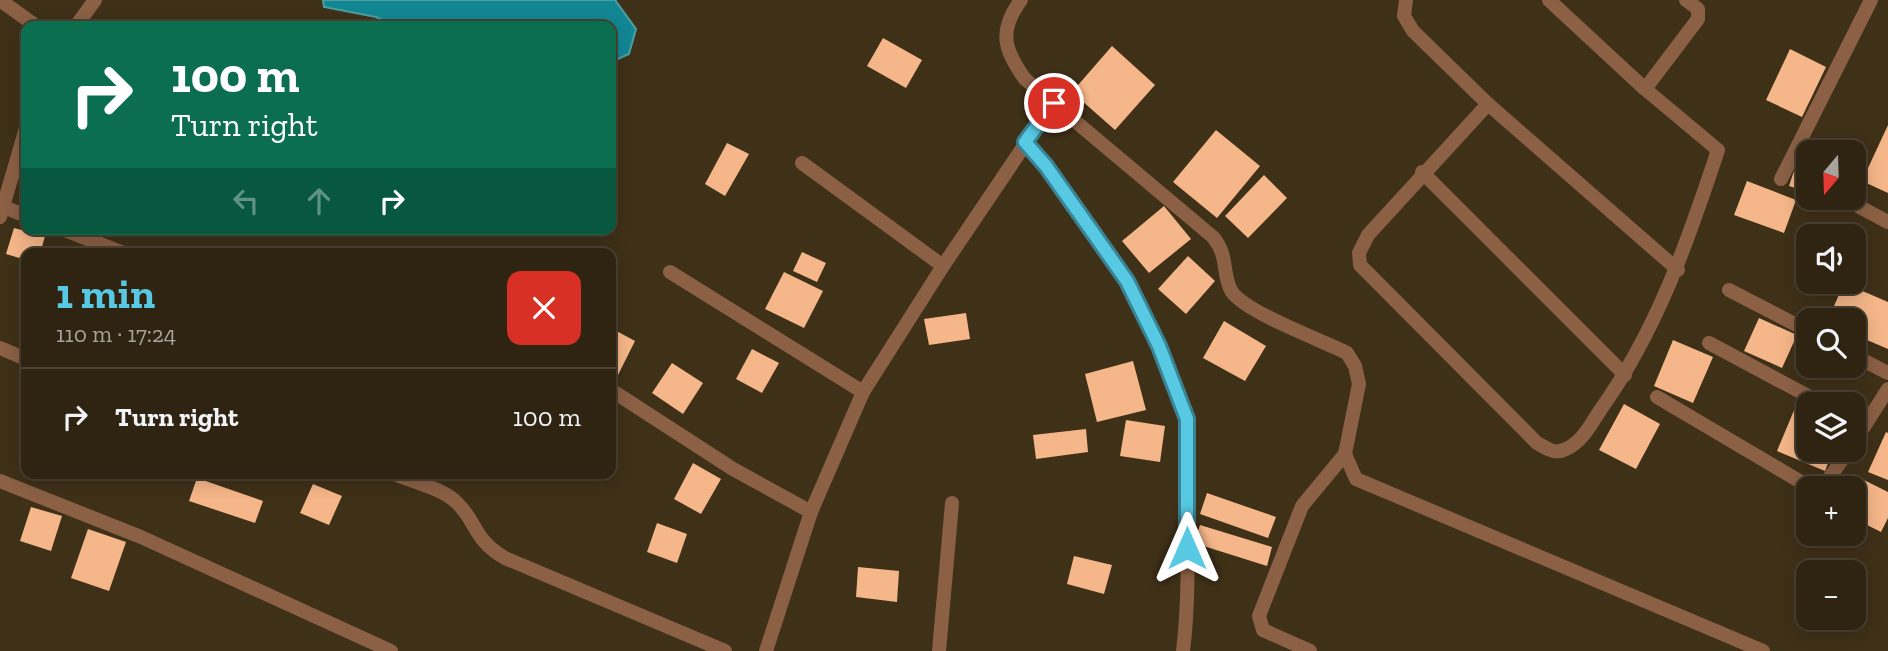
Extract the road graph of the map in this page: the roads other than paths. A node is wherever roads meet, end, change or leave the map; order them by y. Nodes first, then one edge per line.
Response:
1 (95, 0) edge
2 (1021, 0) edge
3 (1406, 0) edge
4 (1549, 0) edge
5 (1686, 0) edge
6 (1871, 0) edge
7 (0, 1) edge
8 (29, 21) edge
9 (80, 21) edge
10 (1645, 89) junction
11 (1054, 103) junction
12 (1488, 104) junction
13 (1025, 142) junction
14 (21, 146) edge
15 (802, 163) dead end
16 (1422, 172) junction
17 (1781, 179) dead end
18 (1865, 210) edge
19 (2, 212) edge
20 (21, 215) edge
21 (1888, 222) edge
22 (77, 235) edge
23 (111, 248) edge
24 (943, 266) junction
25 (1678, 270) junction
26 (670, 272) dead end
27 (1730, 290) dead end
28 (1796, 325) edge
29 (1709, 343) dead end
30 (0, 348) edge
31 (21, 357) edge
32 (1866, 362) edge
33 (1888, 373) edge
34 (1625, 375) junction
35 (1888, 389) edge
36 (863, 392) junction
37 (1801, 392) edge
38 (616, 393) edge
39 (1657, 397) dead end
40 (1866, 416) edge
41 (1345, 453) junction
42 (1840, 462) edge
43 (407, 479) edge
44 (0, 481) edge
45 (952, 503) dead end
46 (811, 512) junction
47 (391, 651) edge
48 (725, 651) edge
49 (766, 651) edge
50 (939, 651) edge
51 (1183, 651) edge
52 (1310, 651) edge
53 (1763, 651) edge

1 - 9 street
2 - 11 street
3 - 12 street
4 - 10 street
5 - 10 street
6 - 17 street
7 - 8 street
10 - 25 street
11 - 13 street
11 - 41 street
12 - 16 street
12 - 25 street
13 - 24 street
13 - 51 street
14 - 19 street
15 - 24 street
16 - 34 street
16 - 34 street
18 - 21 street
19 - 20 street
22 - 23 street
24 - 36 street
25 - 34 street
26 - 36 street
27 - 28 street
29 - 37 street
30 - 31 street
32 - 33 street
35 - 40 street
36 - 46 street
38 - 46 street
39 - 42 street
41 - 52 street
41 - 53 street
43 - 48 street
44 - 47 street
45 - 50 street
46 - 49 street

